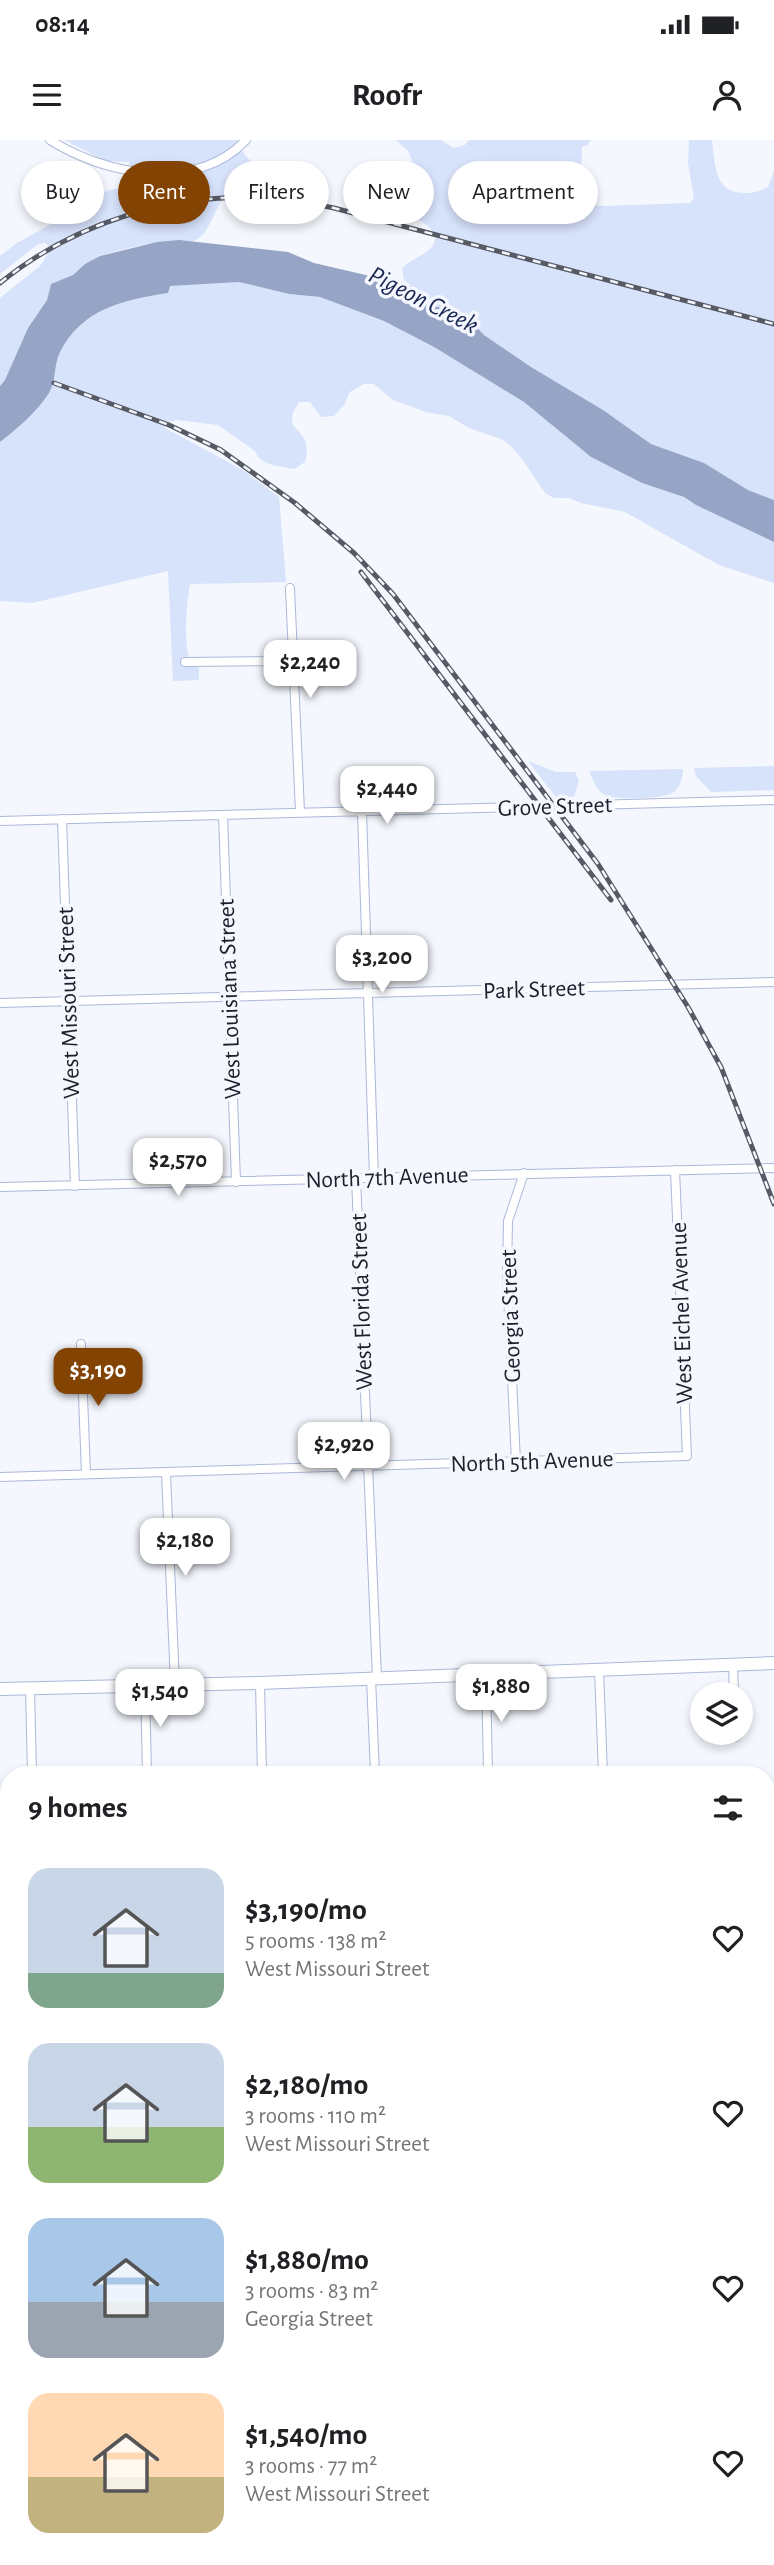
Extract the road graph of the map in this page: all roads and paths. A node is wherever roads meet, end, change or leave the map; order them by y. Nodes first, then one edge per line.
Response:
1 (50, 140) edge
2 (246, 140) edge
3 (290, 588) dead end
4 (294, 661) junction
5 (185, 662) dead end
6 (774, 800) edge
7 (300, 812) junction
8 (362, 812) junction
9 (223, 815) junction
10 (62, 819) junction
11 (0, 821) edge
12 (774, 982) edge
13 (367, 994) junction
14 (229, 996) junction
15 (69, 1001) junction
16 (0, 1003) edge
17 (774, 1168) edge
18 (675, 1170) junction
19 (524, 1173) junction
20 (356, 1178) junction
21 (374, 1178) junction
22 (236, 1182) junction
23 (75, 1186) junction
24 (0, 1188) edge
25 (81, 1344) dead end
26 (687, 1456) joint
27 (516, 1462) junction
28 (368, 1466) junction
29 (166, 1472) junction
30 (86, 1474) junction
31 (0, 1477) edge
32 (774, 1663) edge
33 (733, 1665) junction
34 (599, 1670) junction
35 (486, 1674) junction
36 (374, 1678) junction
37 (734, 1682) edge
38 (260, 1683) junction
39 (145, 1685) junction
40 (175, 1685) junction
41 (30, 1688) junction
42 (0, 1689) edge
43 (32, 1766) edge
44 (147, 1766) edge
45 (262, 1766) edge
46 (375, 1766) edge
47 (488, 1766) edge
48 (603, 1766) edge

1 - 2 street
3 - 4 street
4 - 5 street
4 - 7 street
6 - 8 street, Grove Street
7 - 8 street, Grove Street
7 - 9 street, Grove Street
8 - 13 street, West Florida Street
9 - 10 street, Grove Street
9 - 14 street, West Louisiana Street
10 - 11 street, Grove Street
10 - 15 street, West Missouri Street
12 - 13 street, Park Street
13 - 14 street, Park Street
13 - 21 street, West Florida Street
14 - 15 street, Park Street
14 - 22 street, West Louisiana Street
15 - 16 street, Park Street
15 - 23 street, West Missouri Street
17 - 18 street, North 7th Avenue
18 - 19 street, North 7th Avenue
18 - 26 street, West Eichel Avenue
19 - 21 street, North 7th Avenue
19 - 27 street, Georgia Street
20 - 21 street, North 7th Avenue
20 - 22 street, North 7th Avenue
20 - 28 street, West Florida Street
22 - 23 street, North 7th Avenue
23 - 24 street, North 7th Avenue
25 - 30 street
26 - 27 street, North 5th Avenue
27 - 28 street, North 5th Avenue
28 - 29 street, North 5th Avenue
28 - 36 street, West Florida Street
29 - 30 street, North 5th Avenue
29 - 40 street
30 - 31 street, North 5th Avenue
32 - 33 main road
33 - 34 main road
33 - 37 street
34 - 35 main road
34 - 48 street
35 - 36 main road
35 - 47 street
36 - 38 main road
36 - 46 street, West Florida Street
38 - 40 main road
38 - 45 street
39 - 40 main road
39 - 41 main road
39 - 44 street
41 - 42 main road
41 - 43 street

